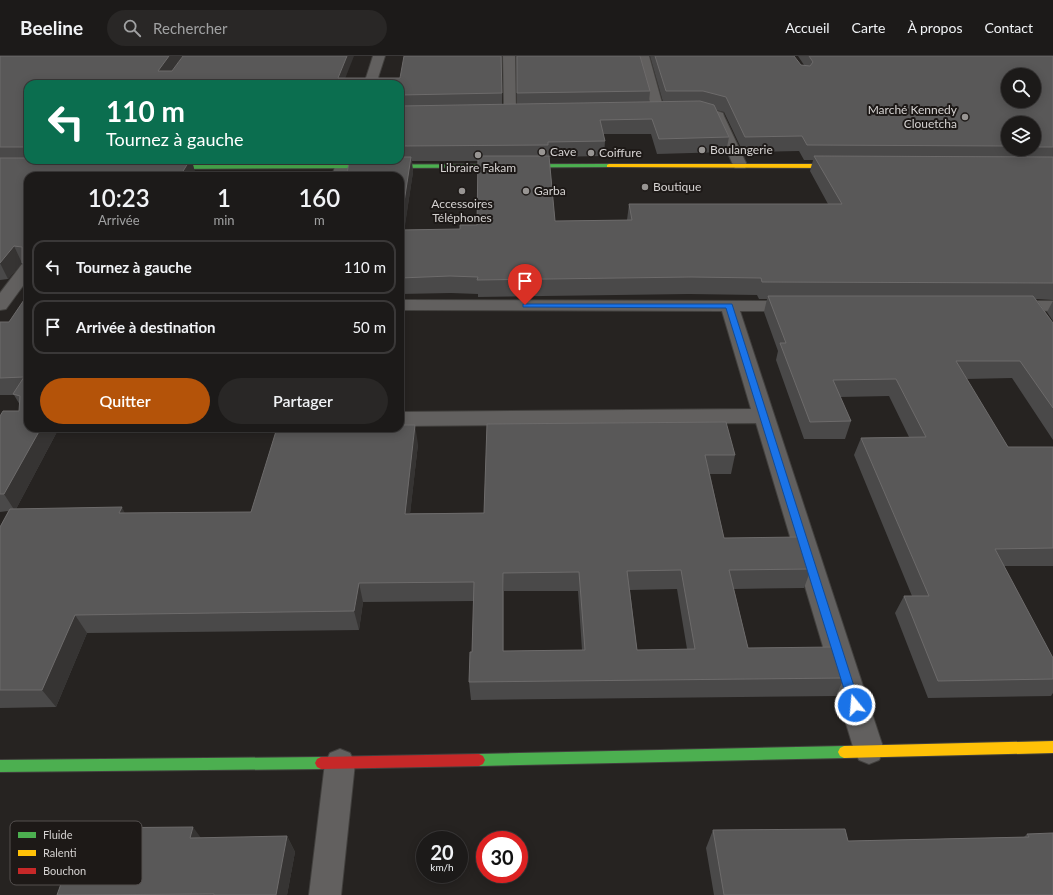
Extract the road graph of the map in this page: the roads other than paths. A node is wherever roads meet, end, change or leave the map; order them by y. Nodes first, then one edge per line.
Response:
1 (379, 56) edge
2 (509, 56) edge
3 (643, 56) edge
4 (371, 80) edge
5 (658, 110) junction
6 (671, 110) edge
7 (642, 111) edge
8 (704, 111) edge
9 (494, 113) edge
10 (510, 113) junction
11 (526, 113) edge
12 (740, 166) junction
13 (850, 166) edge
14 (153, 167) edge
15 (341, 167) edge
16 (24, 273) edge
17 (0, 305) edge
18 (404, 305) edge
19 (729, 306) junction
20 (816, 306) edge
21 (991, 306) edge
22 (1031, 306) junction
23 (1053, 306) edge
24 (1044, 324) edge
25 (764, 416) junction
26 (404, 419) edge
27 (1053, 747) edge
28 (869, 750) junction
29 (340, 763) junction
30 (0, 766) edge
31 (325, 895) edge

1 - 4 street
2 - 10 street
3 - 5 street
5 - 6 street
5 - 7 street
8 - 12 street
9 - 10 street
10 - 11 street
12 - 13 street
12 - 15 street
14 - 15 street
16 - 17 street
18 - 19 street
19 - 20 street
19 - 25 street
21 - 22 street
22 - 23 street
22 - 24 street
25 - 26 street
25 - 28 street
27 - 28 street
28 - 29 street
29 - 30 street
29 - 31 street

